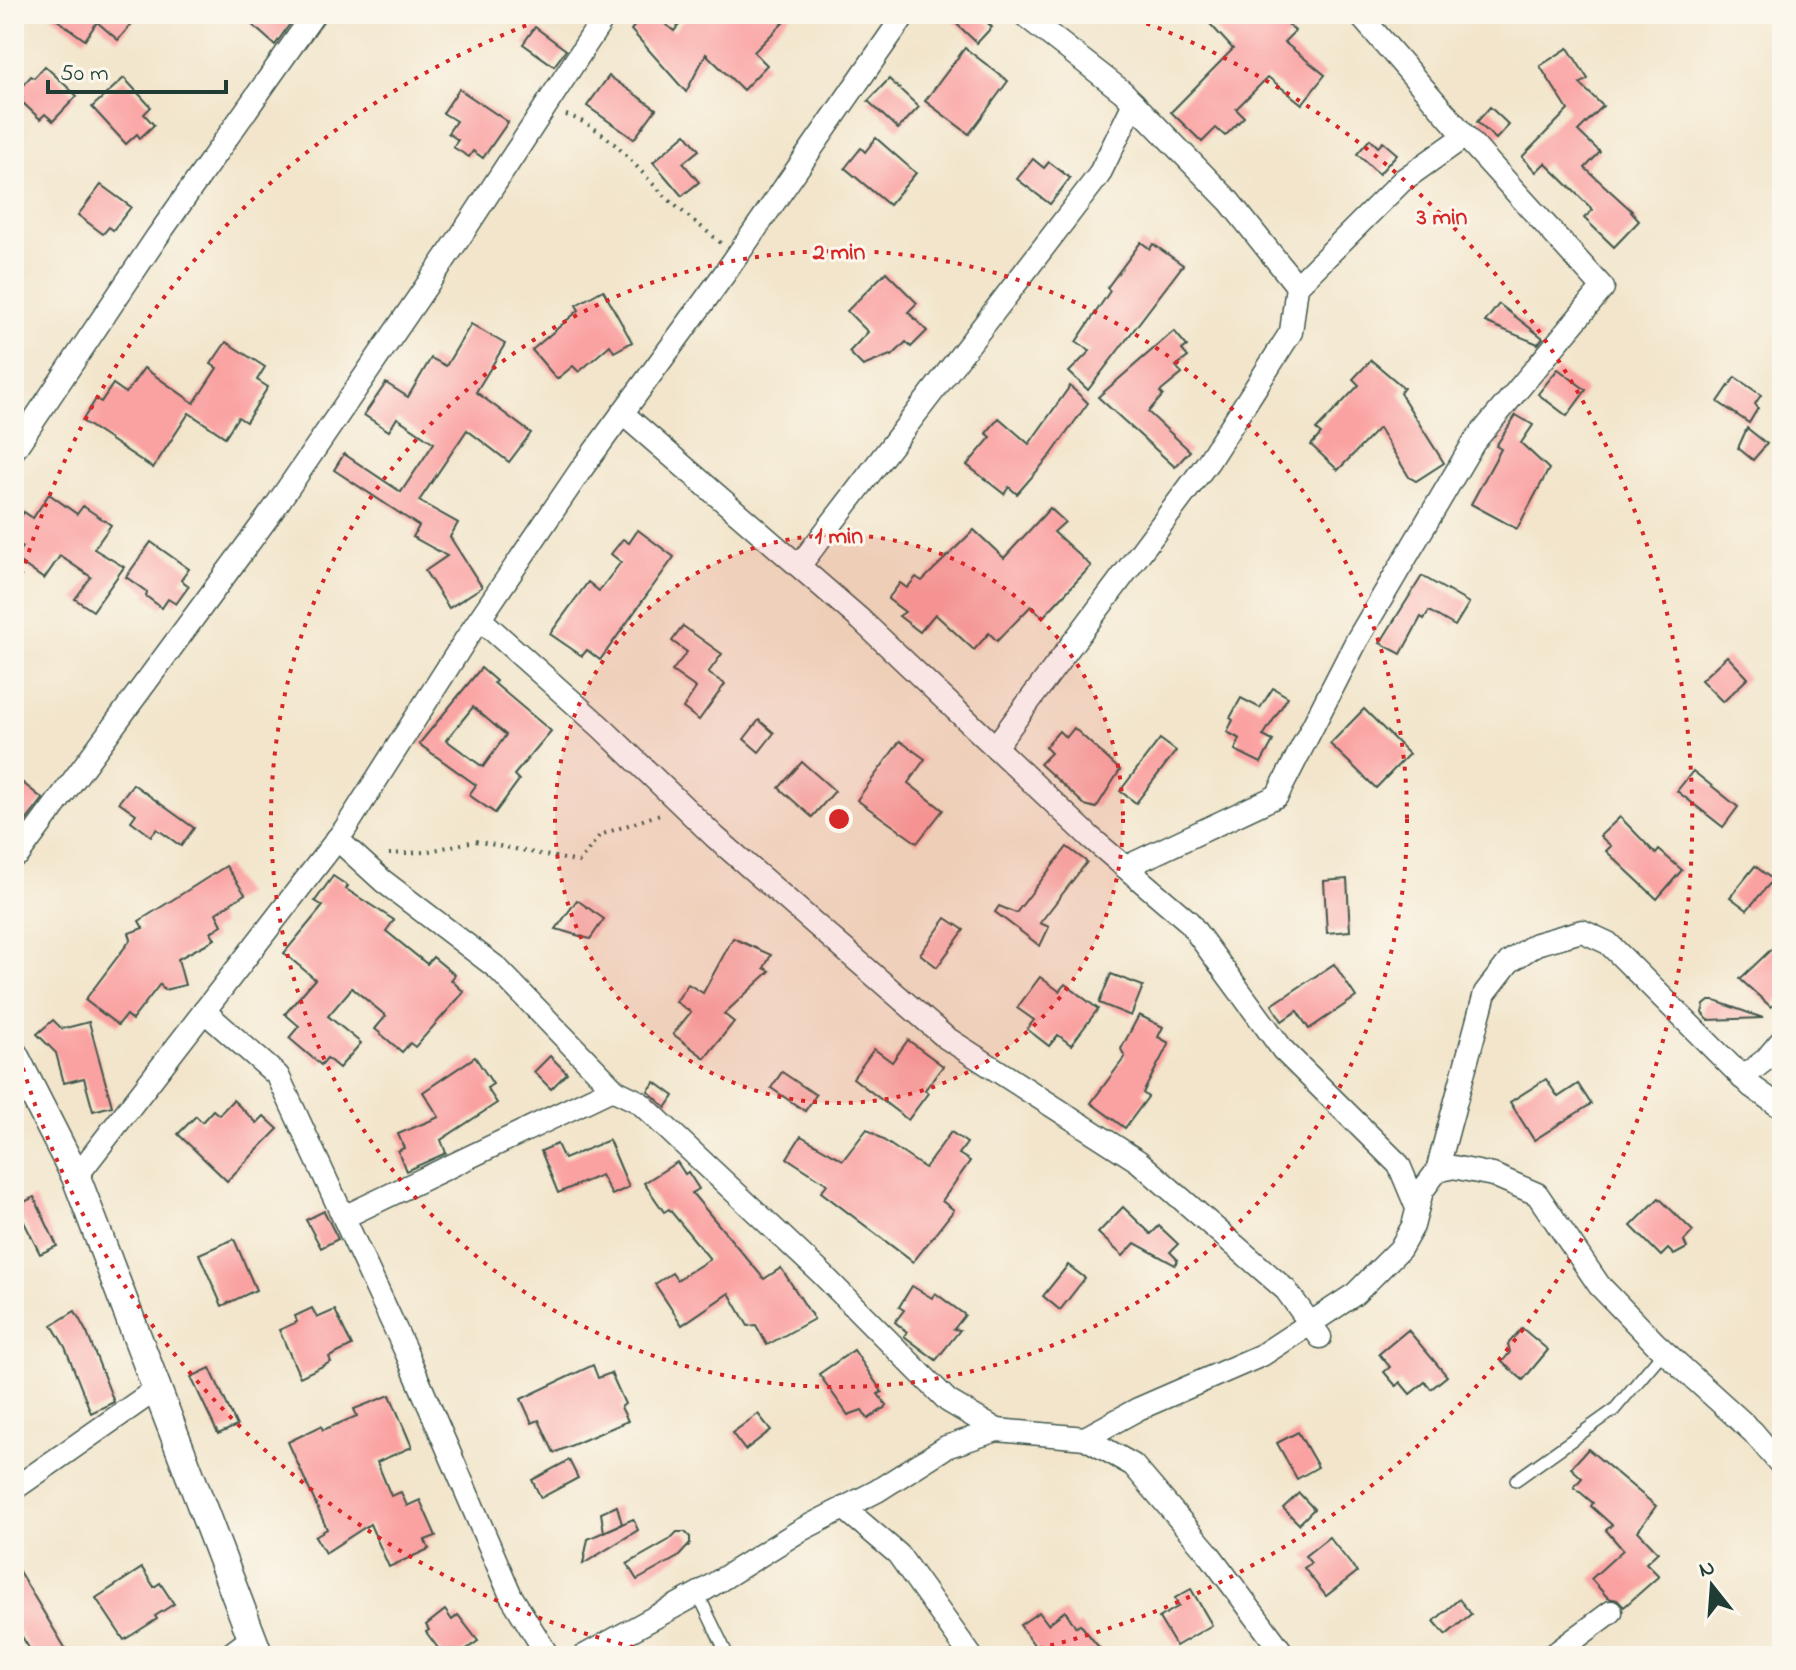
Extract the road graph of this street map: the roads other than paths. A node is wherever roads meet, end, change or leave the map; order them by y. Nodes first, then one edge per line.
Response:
1 (314, 14) edge
2 (606, 14) edge
3 (905, 14) edge
4 (1023, 14) edge
5 (1359, 14) edge
6 (1134, 103) junction
7 (1465, 136) junction
8 (1297, 286) junction
9 (622, 413) junction
10 (14, 450) edge
11 (799, 566) junction
12 (480, 619) junction
13 (995, 747) junction
14 (337, 839) junction
15 (19, 854) dead end
16 (1126, 867) junction
17 (204, 1011) junction
18 (1782, 1040) edge
19 (14, 1055) edge
20 (1742, 1078) junction
21 (616, 1091) junction
22 (23, 1095) edge
23 (1782, 1108) edge
24 (1437, 1171) junction
25 (76, 1177) junction
26 (1417, 1208) junction
27 (344, 1217) junction
28 (1315, 1330) junction
29 (1664, 1351) junction
30 (158, 1388) junction
31 (997, 1430) junction
32 (1085, 1438) junction
33 (1782, 1466) edge
34 (1516, 1480) dead end
35 (14, 1489) edge
36 (844, 1508) junction
37 (698, 1594) junction
38 (1611, 1612) dead end
39 (256, 1647) edge
40 (594, 1654) edge
41 (228, 1656) edge
42 (548, 1656) edge
43 (728, 1656) edge
44 (971, 1656) edge
45 (1285, 1656) edge
46 (1552, 1656) edge

1 - 10 street
2 - 15 street
3 - 9 street
4 - 6 street
5 - 7 street
6 - 8 street
6 - 11 street
7 - 8 street
7 - 16 street
8 - 13 street
9 - 11 street
9 - 12 street
11 - 13 street
12 - 14 street
12 - 28 street
13 - 16 street
14 - 17 street
14 - 21 street
16 - 26 street
17 - 25 street
17 - 27 street
18 - 20 street
19 - 22 street
20 - 23 street
20 - 24 street
21 - 27 street
21 - 31 street
22 - 25 street
24 - 26 street
24 - 29 street
25 - 30 street
26 - 28 street
27 - 42 street
28 - 32 street
29 - 33 street
29 - 34 lane
30 - 35 street
30 - 39 street
31 - 32 street
31 - 36 street
32 - 45 street
36 - 37 street
36 - 44 street
37 - 40 street
37 - 43 lane
38 - 46 street
39 - 41 street

